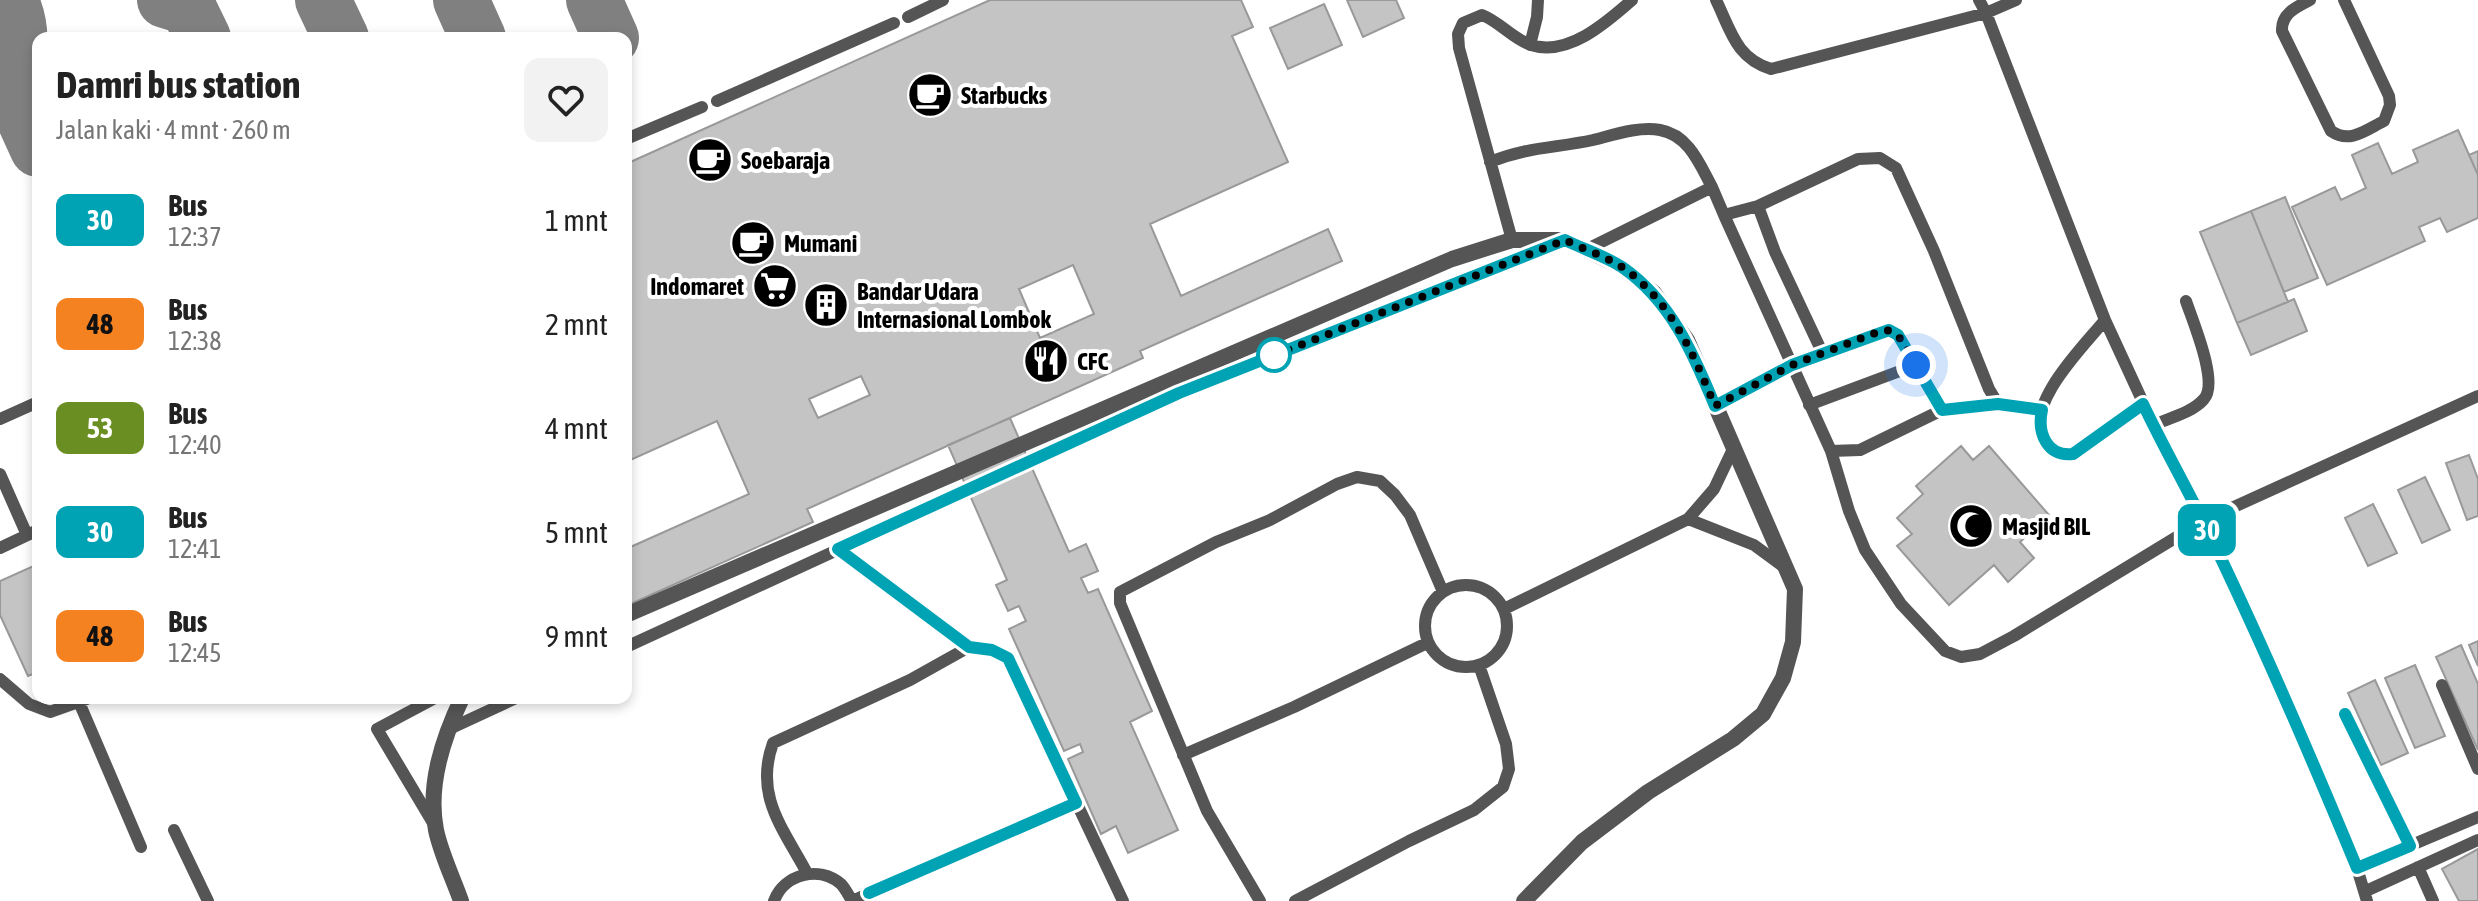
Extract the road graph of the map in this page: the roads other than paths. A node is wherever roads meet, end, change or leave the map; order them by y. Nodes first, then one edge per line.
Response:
1 (943, 0) edge
2 (1538, 0) edge
3 (1632, 0) edge
4 (1716, 0) edge
5 (1979, 0) edge
6 (2016, 0) edge
7 (2310, 0) edge
8 (2344, 0) edge
9 (1986, 13) junction
10 (908, 17) dead end
11 (894, 23) dead end
12 (1530, 45) junction
13 (717, 101) dead end
14 (702, 107) dead end
15 (632, 136) edge
16 (1490, 162) junction
17 (1712, 187) junction
18 (1758, 206) junction
19 (1724, 215) junction
20 (1512, 240) junction
21 (1565, 240) junction
22 (1585, 250) junction
23 (2186, 301) dead end
24 (2105, 320) junction
25 (1822, 352) junction
26 (1792, 365) junction
27 (1916, 365) junction
28 (2478, 396) edge
29 (1998, 404) junction
30 (2143, 404) junction
31 (32, 405) edge
32 (1809, 405) junction
33 (1715, 406) junction
34 (1942, 410) junction
35 (2042, 410) junction
36 (0, 419) edge
37 (2153, 425) junction
38 (1733, 449) junction
39 (1831, 451) junction
40 (0, 474) edge
41 (1688, 519) junction
42 (2203, 521) junction
43 (32, 531) edge
44 (32, 533) edge
45 (0, 548) edge
46 (838, 549) junction
47 (1784, 567) junction
48 (1443, 592) junction
49 (1504, 609) junction
50 (632, 612) edge
51 (1427, 643) junction
52 (632, 644) edge
53 (969, 647) junction
54 (1479, 665) junction
55 (0, 679) edge
56 (2442, 685) dead end
57 (73, 704) edge
58 (86, 704) edge
59 (424, 704) edge
60 (459, 704) edge
61 (503, 704) edge
62 (2345, 714) dead end
63 (447, 730) junction
64 (1183, 755) junction
65 (2478, 769) edge
66 (1076, 803) junction
67 (2478, 817) edge
68 (174, 830) dead end
69 (436, 830) junction
70 (2428, 838) junction
71 (2478, 840) edge
72 (2410, 846) junction
73 (141, 847) dead end
74 (2437, 859) junction
75 (2418, 867) junction
76 (2357, 868) junction
77 (807, 873) junction
78 (2366, 896) edge
79 (208, 901) edge
80 (461, 901) edge
81 (774, 901) edge
82 (1123, 901) edge
83 (1260, 901) edge
84 (1295, 901) edge
85 (1524, 901) edge
86 (2433, 901) edge

1 - 10 lane
2 - 12 lane
3 - 12 lane
4 - 9 lane
5 - 9 lane
6 - 9 lane
7 - 8 lane
9 - 24 lane
11 - 13 lane
12 - 16 lane
14 - 15 lane
16 - 17 lane
16 - 20 lane
17 - 19 lane
17 - 22 lane
18 - 19 lane
18 - 25 lane
18 - 29 lane
19 - 26 lane
20 - 21 street
20 - 50 street
21 - 22 street
21 - 46 lane
22 - 33 street
23 - 37 lane
24 - 30 lane
24 - 35 lane
25 - 26 lane
25 - 27 lane
26 - 32 lane
26 - 33 lane
27 - 32 lane
27 - 34 lane
28 - 42 lane
29 - 34 lane
29 - 35 lane
30 - 35 lane
30 - 37 lane
31 - 36 lane
32 - 39 lane
33 - 38 street
34 - 39 lane
37 - 42 lane
38 - 41 lane
38 - 47 street
39 - 42 lane
40 - 43 lane
41 - 47 lane
41 - 49 lane
42 - 76 lane
44 - 45 lane
46 - 52 lane
46 - 53 lane
47 - 85 street
48 - 49 lane
48 - 51 lane
48 - 64 lane
49 - 54 lane
51 - 54 lane
51 - 64 lane
53 - 66 lane
53 - 77 lane
54 - 84 lane
55 - 57 lane
56 - 65 lane
58 - 73 lane
59 - 69 lane
60 - 63 street
61 - 63 lane
62 - 72 lane
63 - 69 street
64 - 83 lane
66 - 77 lane
66 - 82 lane
67 - 70 lane
68 - 79 lane
69 - 80 street
70 - 72 lane
70 - 74 lane
71 - 74 lane
72 - 76 lane
74 - 75 lane
75 - 78 lane
75 - 86 lane
76 - 78 lane
77 - 81 lane

